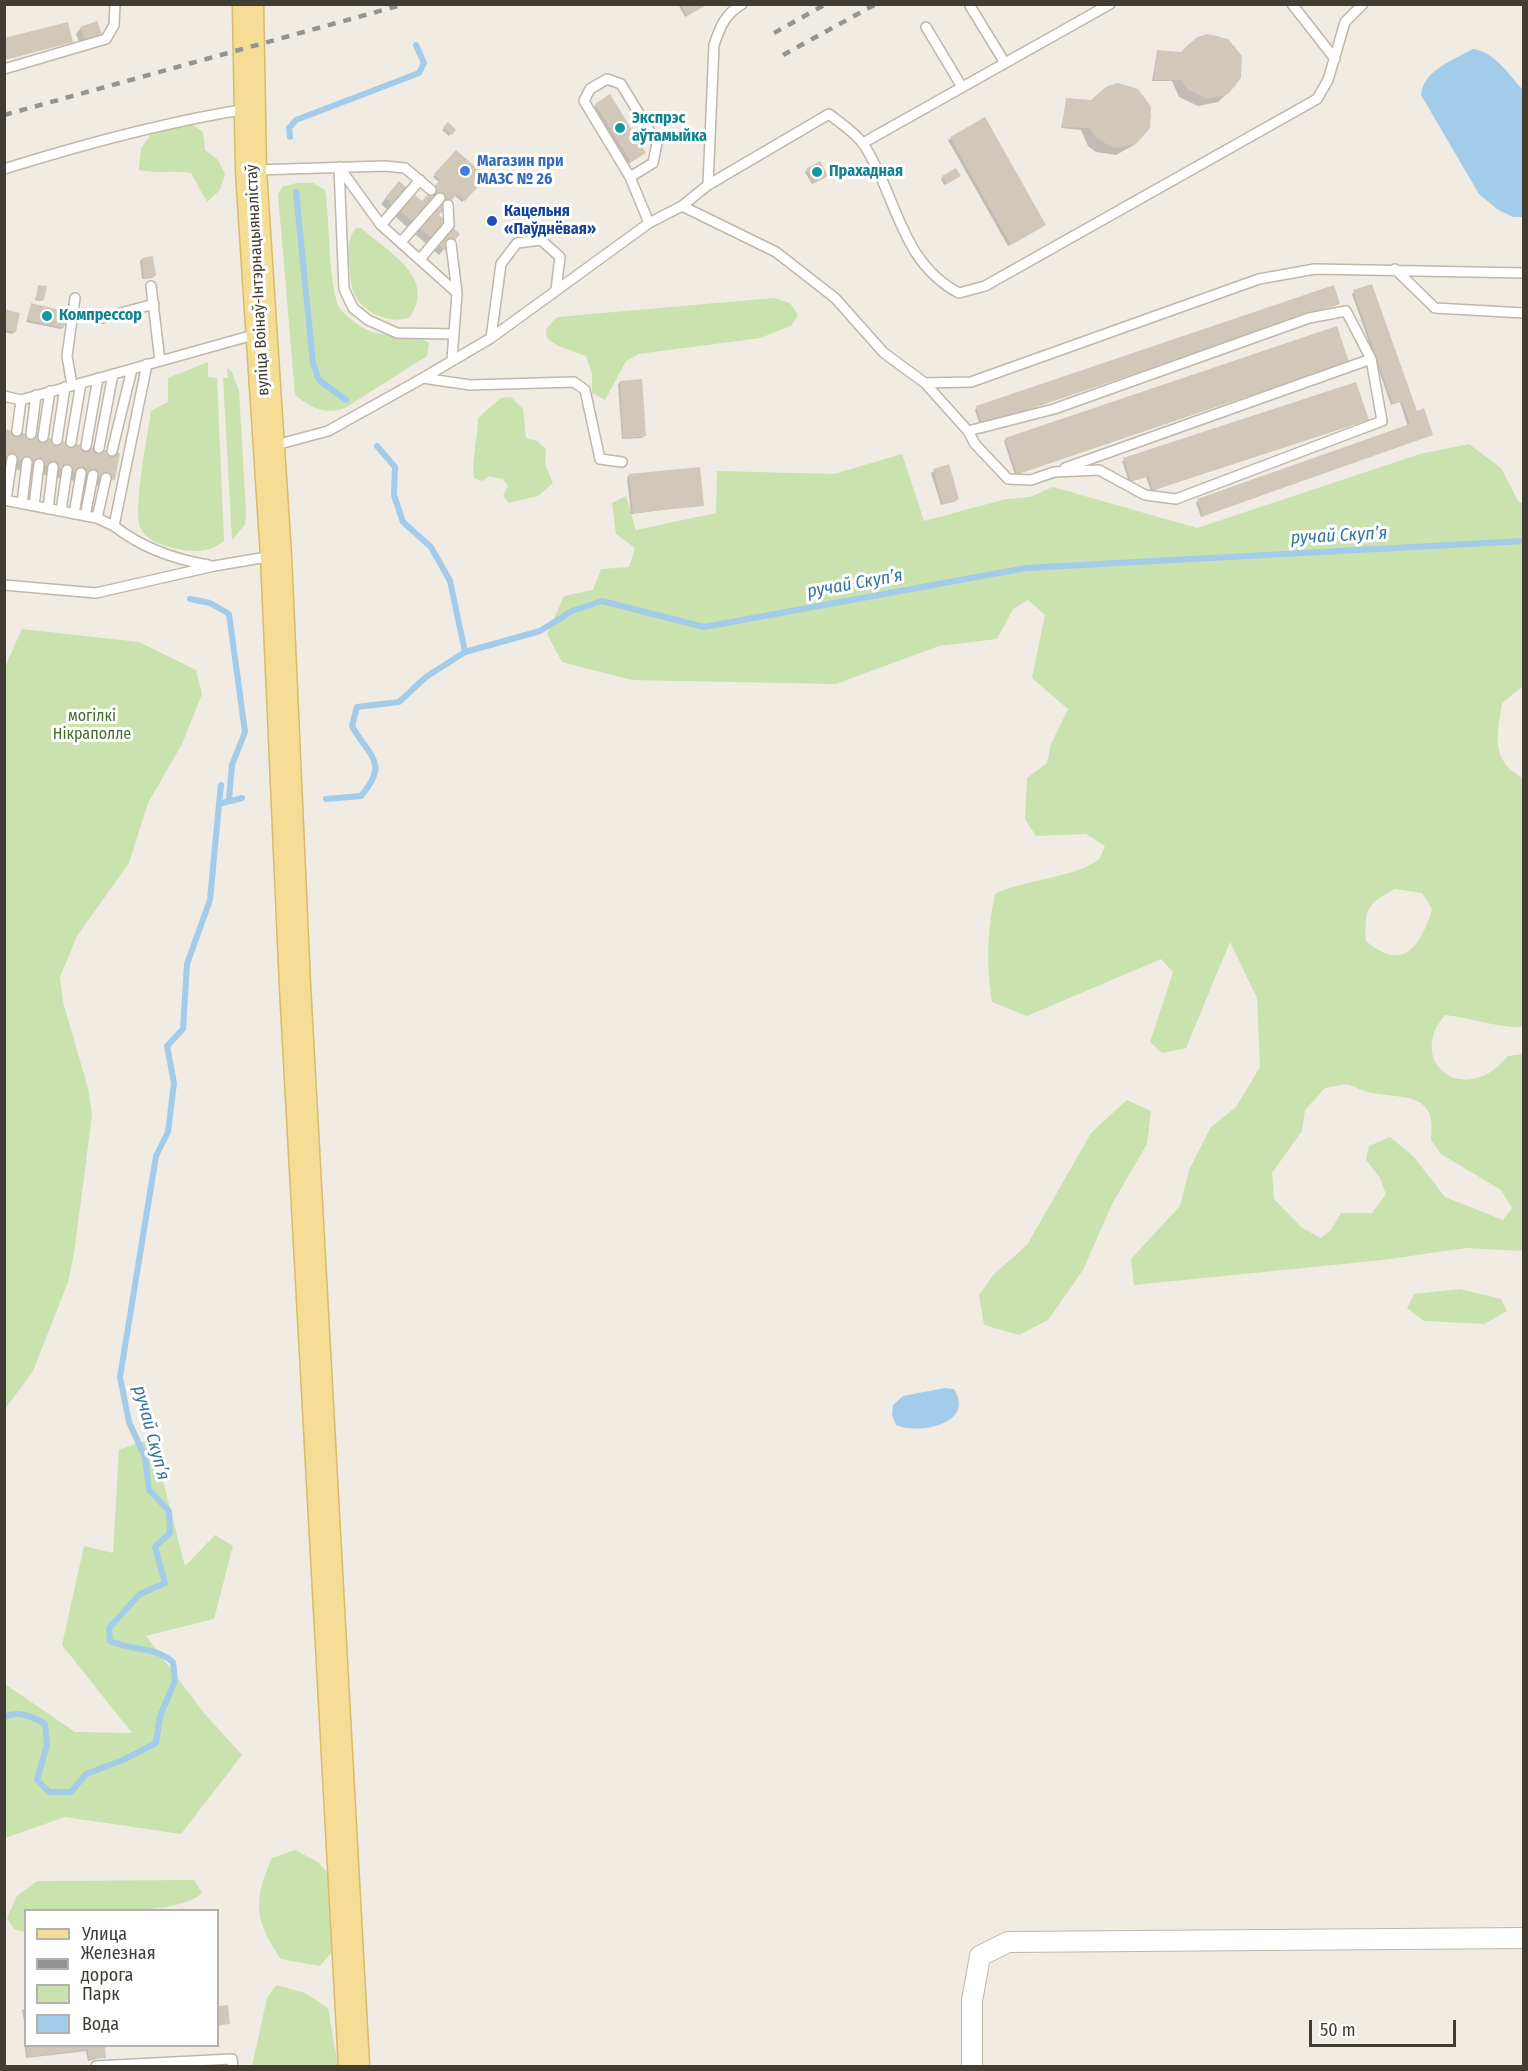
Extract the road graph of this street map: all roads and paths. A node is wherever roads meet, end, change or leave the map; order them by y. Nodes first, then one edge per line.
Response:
1 (115, 4) edge
2 (248, 4) edge
3 (742, 4) edge
4 (1110, 4) edge
5 (1292, 4) edge
6 (1363, 4) edge
7 (970, 6) dead end
8 (926, 27) dead end
9 (1335, 59) junction
10 (1005, 63) junction
11 (4, 69) edge
12 (962, 87) junction
13 (249, 108) junction
14 (863, 143) junction
15 (339, 167) junction
16 (4, 168) edge
17 (251, 171) junction
18 (630, 177) junction
19 (420, 180) junction
20 (708, 185) junction
21 (431, 190) dead end
22 (440, 198) dead end
23 (448, 205) dead end
24 (682, 207) junction
25 (650, 223) junction
26 (381, 225) junction
27 (401, 242) junction
28 (451, 244) dead end
29 (420, 259) junction
30 (1395, 269) junction
31 (1524, 273) edge
32 (151, 286) dead end
33 (556, 290) junction
34 (457, 292) junction
35 (75, 298) dead end
36 (154, 304) junction
37 (1524, 312) edge
38 (102, 318) dead end
39 (260, 333) junction
40 (454, 334) junction
41 (491, 338) junction
42 (1371, 359) junction
43 (452, 360) junction
44 (160, 361) junction
45 (147, 364) junction
46 (132, 369) junction
47 (113, 374) junction
48 (98, 378) junction
49 (423, 378) junction
50 (925, 383) junction
51 (73, 385) junction
52 (50, 391) junction
53 (36, 395) junction
54 (4, 396) edge
55 (21, 400) junction
56 (16, 431) dead end
57 (968, 431) junction
58 (31, 434) dead end
59 (43, 437) dead end
60 (57, 440) dead end
61 (71, 442) dead end
62 (86, 446) dead end
63 (267, 447) junction
64 (99, 448) dead end
65 (112, 451) dead end
66 (12, 459) dead end
67 (27, 462) dead end
68 (622, 462) dead end
69 (39, 465) dead end
70 (54, 467) dead end
71 (67, 470) dead end
72 (1054, 472) junction
73 (81, 473) dead end
74 (93, 475) dead end
75 (106, 478) dead end
76 (5, 500) edge
77 (22, 504) junction
78 (33, 506) junction
79 (48, 509) junction
80 (61, 511) junction
81 (74, 514) junction
82 (85, 516) junction
83 (97, 518) junction
84 (114, 526) junction
85 (276, 556) junction
86 (214, 566) junction
87 (4, 585) edge
88 (1524, 1938) edge
89 (96, 2067) edge
90 (233, 2067) edge
91 (354, 2067) edge
92 (972, 2067) edge

1 - 11 lane
2 - 13 main road, вуліца Воінаў-Інтэрнацыяналістаў
3 - 20 lane
4 - 10 lane
5 - 9 lane
6 - 9 lane
7 - 10 lane
8 - 12 lane
9 - 14 lane
10 - 12 lane
12 - 14 lane
13 - 16 lane
13 - 17 main road, вуліца Воінаў-Інтэрнацыяналістаў
14 - 20 lane
15 - 17 lane
15 - 19 lane
15 - 26 lane
15 - 40 lane
17 - 39 main road, вуліца Воінаў-Інтэрнацыяналістаў
18 - 18 lane
18 - 25 lane
19 - 21 lane
19 - 26 lane
20 - 24 lane
22 - 27 lane
23 - 29 lane
24 - 25 lane
24 - 50 lane
25 - 33 lane
26 - 27 lane
27 - 29 lane
28 - 34 lane
29 - 34 lane
30 - 31 lane
30 - 37 lane
30 - 50 lane
32 - 36 lane
33 - 41 lane
33 - 41 lane
34 - 40 lane
35 - 51 lane
36 - 38 lane
36 - 44 lane
39 - 44 lane
39 - 63 main road, вуліца Воінаў-Інтэрнацыяналістаў
40 - 43 lane
41 - 43 lane
42 - 57 lane
42 - 72 lane
42 - 72 lane
43 - 49 lane
44 - 45 lane
45 - 46 lane
45 - 84 lane
46 - 47 lane
46 - 65 lane
47 - 48 lane
47 - 64 lane
48 - 51 lane
48 - 62 lane
49 - 63 lane
49 - 68 lane
50 - 57 lane
51 - 52 lane
51 - 60 lane
51 - 61 lane
52 - 53 lane
52 - 59 lane
53 - 55 lane
53 - 58 lane
54 - 55 lane
55 - 56 lane
57 - 72 lane
63 - 85 main road, вуліца Воінаў-Інтэрнацыяналістаў
66 - 76 lane
67 - 77 lane
69 - 78 lane
70 - 79 lane
71 - 80 lane
73 - 81 lane
74 - 82 lane
75 - 83 lane
76 - 77 lane
77 - 78 lane
78 - 79 lane
79 - 80 lane
80 - 81 lane
81 - 82 lane
82 - 83 lane
83 - 84 lane
84 - 86 lane
85 - 86 lane
85 - 91 main road, вуліца Воінаў-Інтэрнацыяналістаў
86 - 87 lane
88 - 92 street
89 - 90 lane

